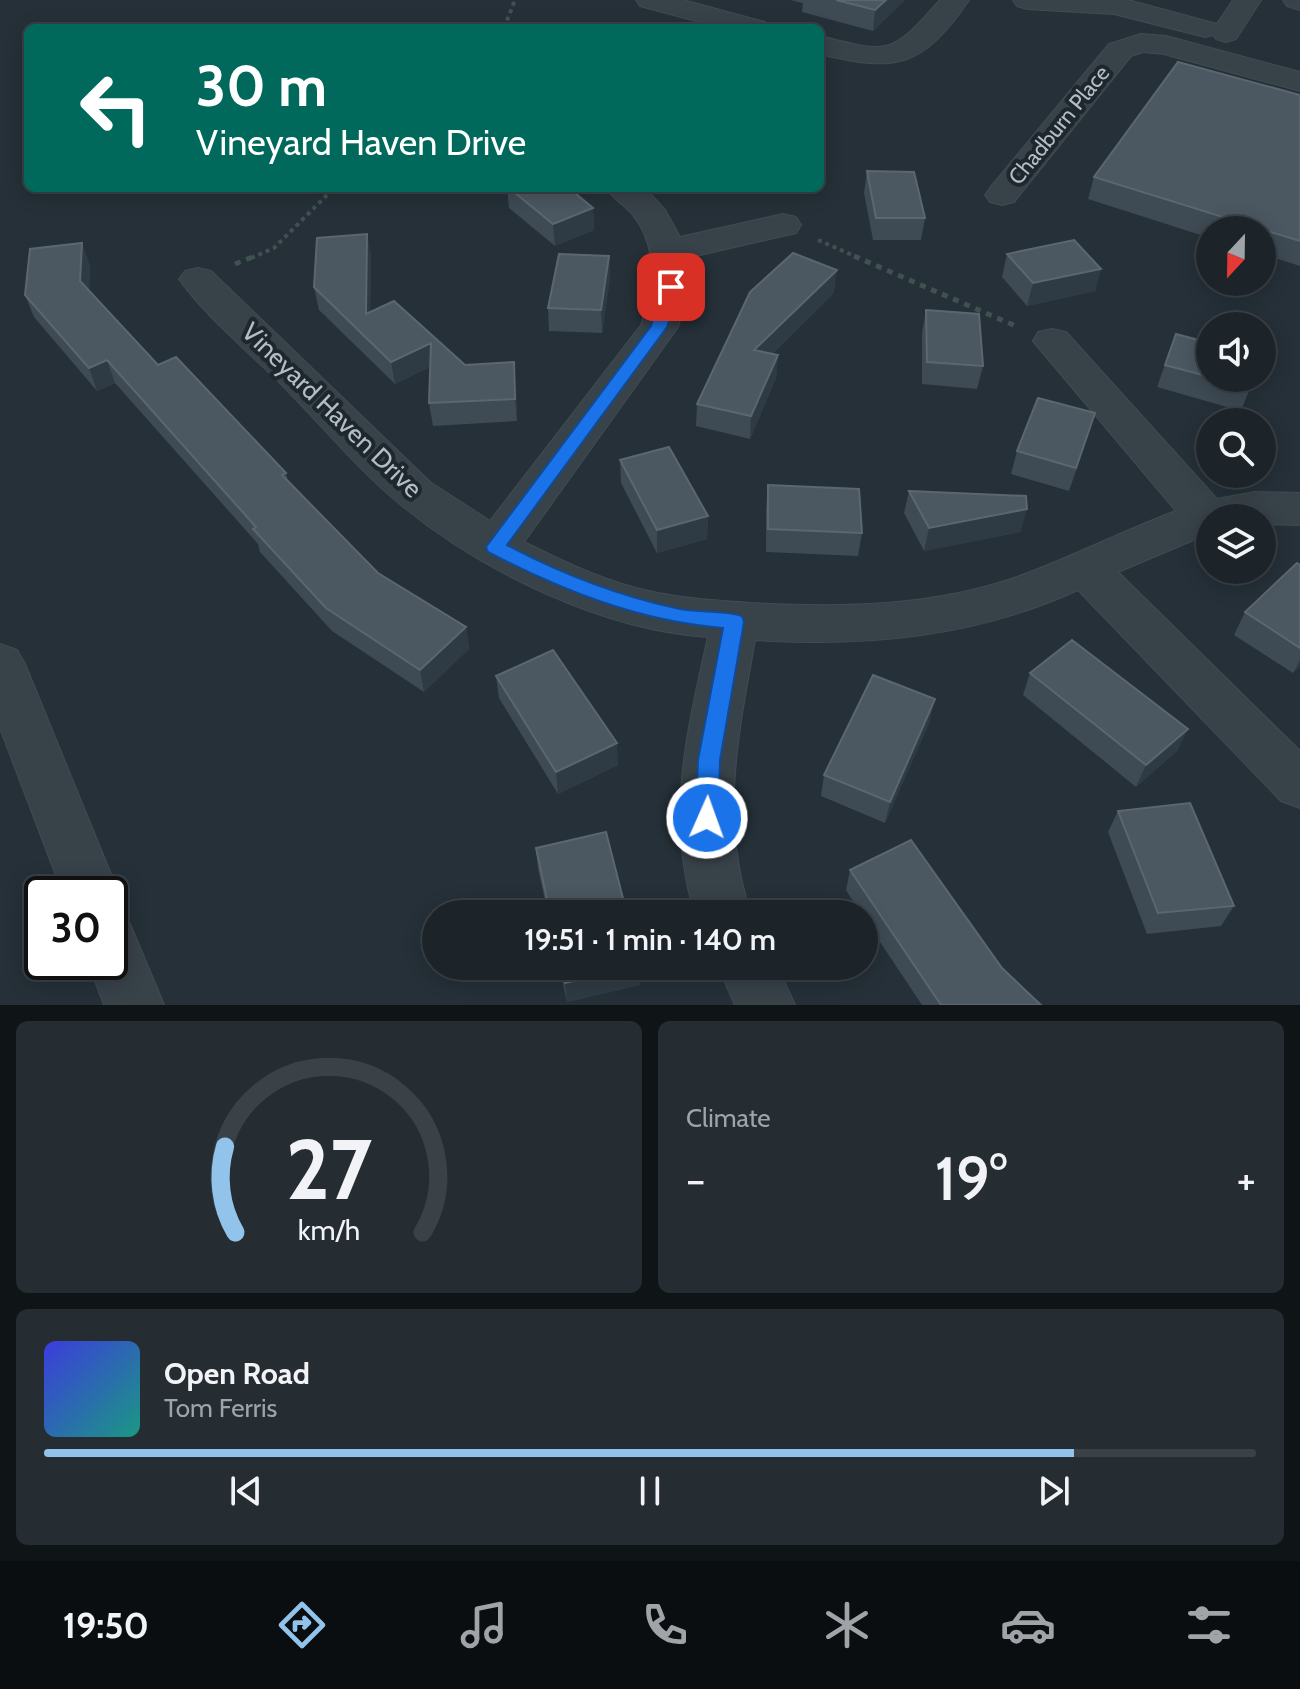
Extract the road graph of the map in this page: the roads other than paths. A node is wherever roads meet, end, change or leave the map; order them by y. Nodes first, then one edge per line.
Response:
1 (650, 0) edge
2 (955, 0) edge
3 (1027, 0) edge
4 (1247, 0) edge
5 (740, 24) edge
6 (1226, 33) junction
7 (824, 46) edge
8 (1285, 49) dead end
9 (1300, 82) edge
10 (627, 192) edge
11 (1002, 195) dead end
12 (783, 225) road end
13 (668, 251) junction
14 (198, 279) road end
15 (1052, 341) road end
16 (1196, 505) edge
17 (1276, 508) edge
18 (1300, 509) edge
19 (1196, 521) edge
20 (495, 547) junction
21 (1086, 569) junction
22 (735, 622) junction
23 (0, 664) edge
24 (1300, 785) edge
25 (84, 876) edge
26 (720, 900) edge
27 (124, 980) edge
28 (753, 980) edge
29 (134, 1005) edge
30 (765, 1005) edge

1 - 5 street
2 - 7 street
3 - 6 street
4 - 6 street
6 - 8 street
9 - 11 street, Chadburn Place
10 - 13 street
12 - 13 street
13 - 20 street
14 - 20 street, Vineyard Haven Drive
15 - 16 street
17 - 18 street, Vineyard Haven Drive
19 - 21 street, Vineyard Haven Drive
20 - 22 street, Vineyard Haven Drive
21 - 22 street, Vineyard Haven Drive
21 - 24 street
22 - 26 street
23 - 25 street
27 - 29 street
28 - 30 street

